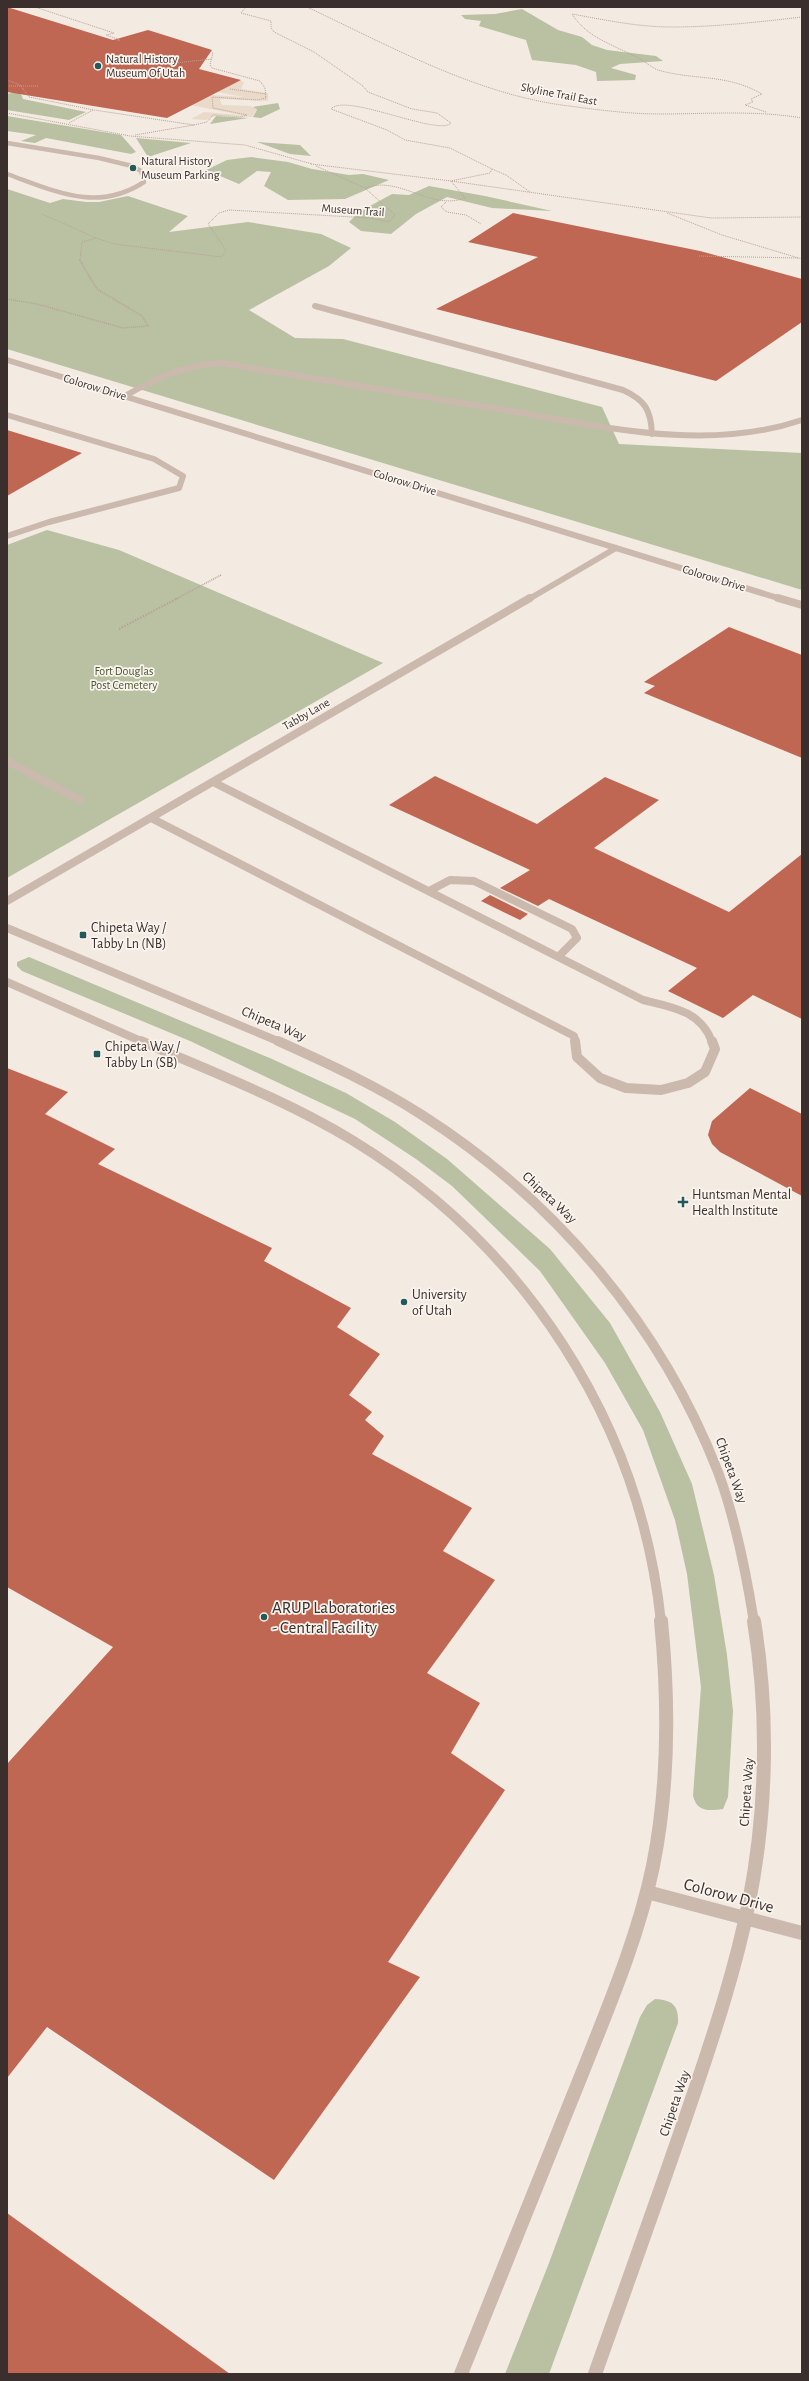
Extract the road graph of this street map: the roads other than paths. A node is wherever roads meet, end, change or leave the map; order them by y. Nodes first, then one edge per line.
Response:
1 (7, 143) edge
2 (7, 174) edge
3 (316, 306) dead end
4 (7, 360) edge
5 (125, 396) junction
6 (7, 415) edge
7 (802, 420) edge
8 (652, 434) junction
9 (7, 536) edge
10 (616, 548) junction
11 (802, 604) edge
12 (7, 761) edge
13 (213, 782) junction
14 (80, 800) dead end
15 (151, 818) junction
16 (429, 891) junction
17 (7, 901) edge
18 (7, 928) edge
19 (558, 957) junction
20 (7, 982) edge
21 (647, 1892) junction
22 (746, 1918) junction
23 (802, 1933) edge
24 (461, 2374) edge
25 (595, 2374) edge

1 - 2 street
3 - 8 street
4 - 5 street, Colorow Drive
5 - 8 street
5 - 10 street, Colorow Drive
6 - 9 street
7 - 8 street
10 - 11 street, Colorow Drive
10 - 13 street, Tabby Lane
12 - 14 street
13 - 15 street, Tabby Lane
13 - 16 street
15 - 17 street, Tabby Lane
15 - 19 street
16 - 19 street
16 - 19 street
18 - 22 street, Chipeta Way
20 - 21 street
21 - 22 street, Colorow Drive
21 - 24 street
22 - 23 street, Colorow Drive
22 - 25 street, Chipeta Way

